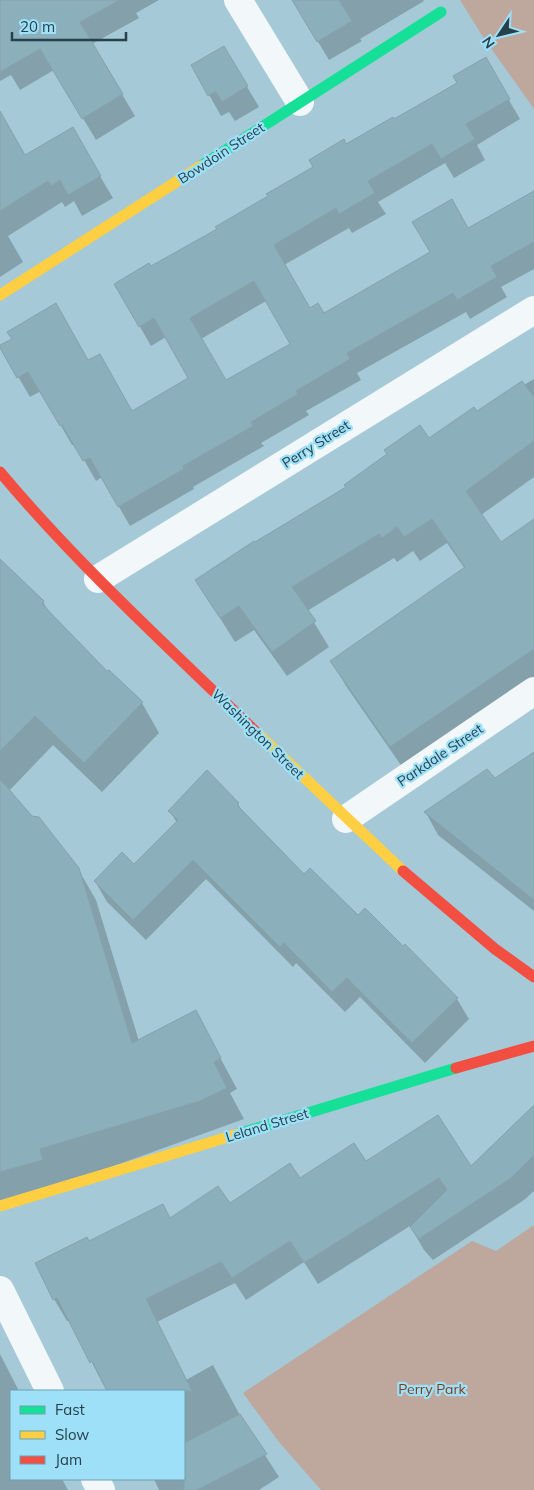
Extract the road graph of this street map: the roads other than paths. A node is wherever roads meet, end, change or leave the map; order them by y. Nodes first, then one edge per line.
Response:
1 (238, 0) edge
2 (442, 12) dead end
3 (300, 102) junction
4 (0, 295) edge
5 (534, 310) edge
6 (0, 472) edge
7 (98, 579) junction
8 (534, 691) edge
9 (346, 819) junction
10 (534, 977) edge
11 (534, 1046) edge
12 (0, 1206) edge
13 (0, 1290) edge
14 (50, 1390) edge

1 - 3 street
2 - 3 street, Bowdoin Street
3 - 4 street, Bowdoin Street
5 - 7 street, Perry Street
6 - 7 street, Washington Street
7 - 9 street, Washington Street
8 - 9 street, Parkdale Street
9 - 10 street, Washington Street
11 - 12 street, Leland Street
13 - 14 street

